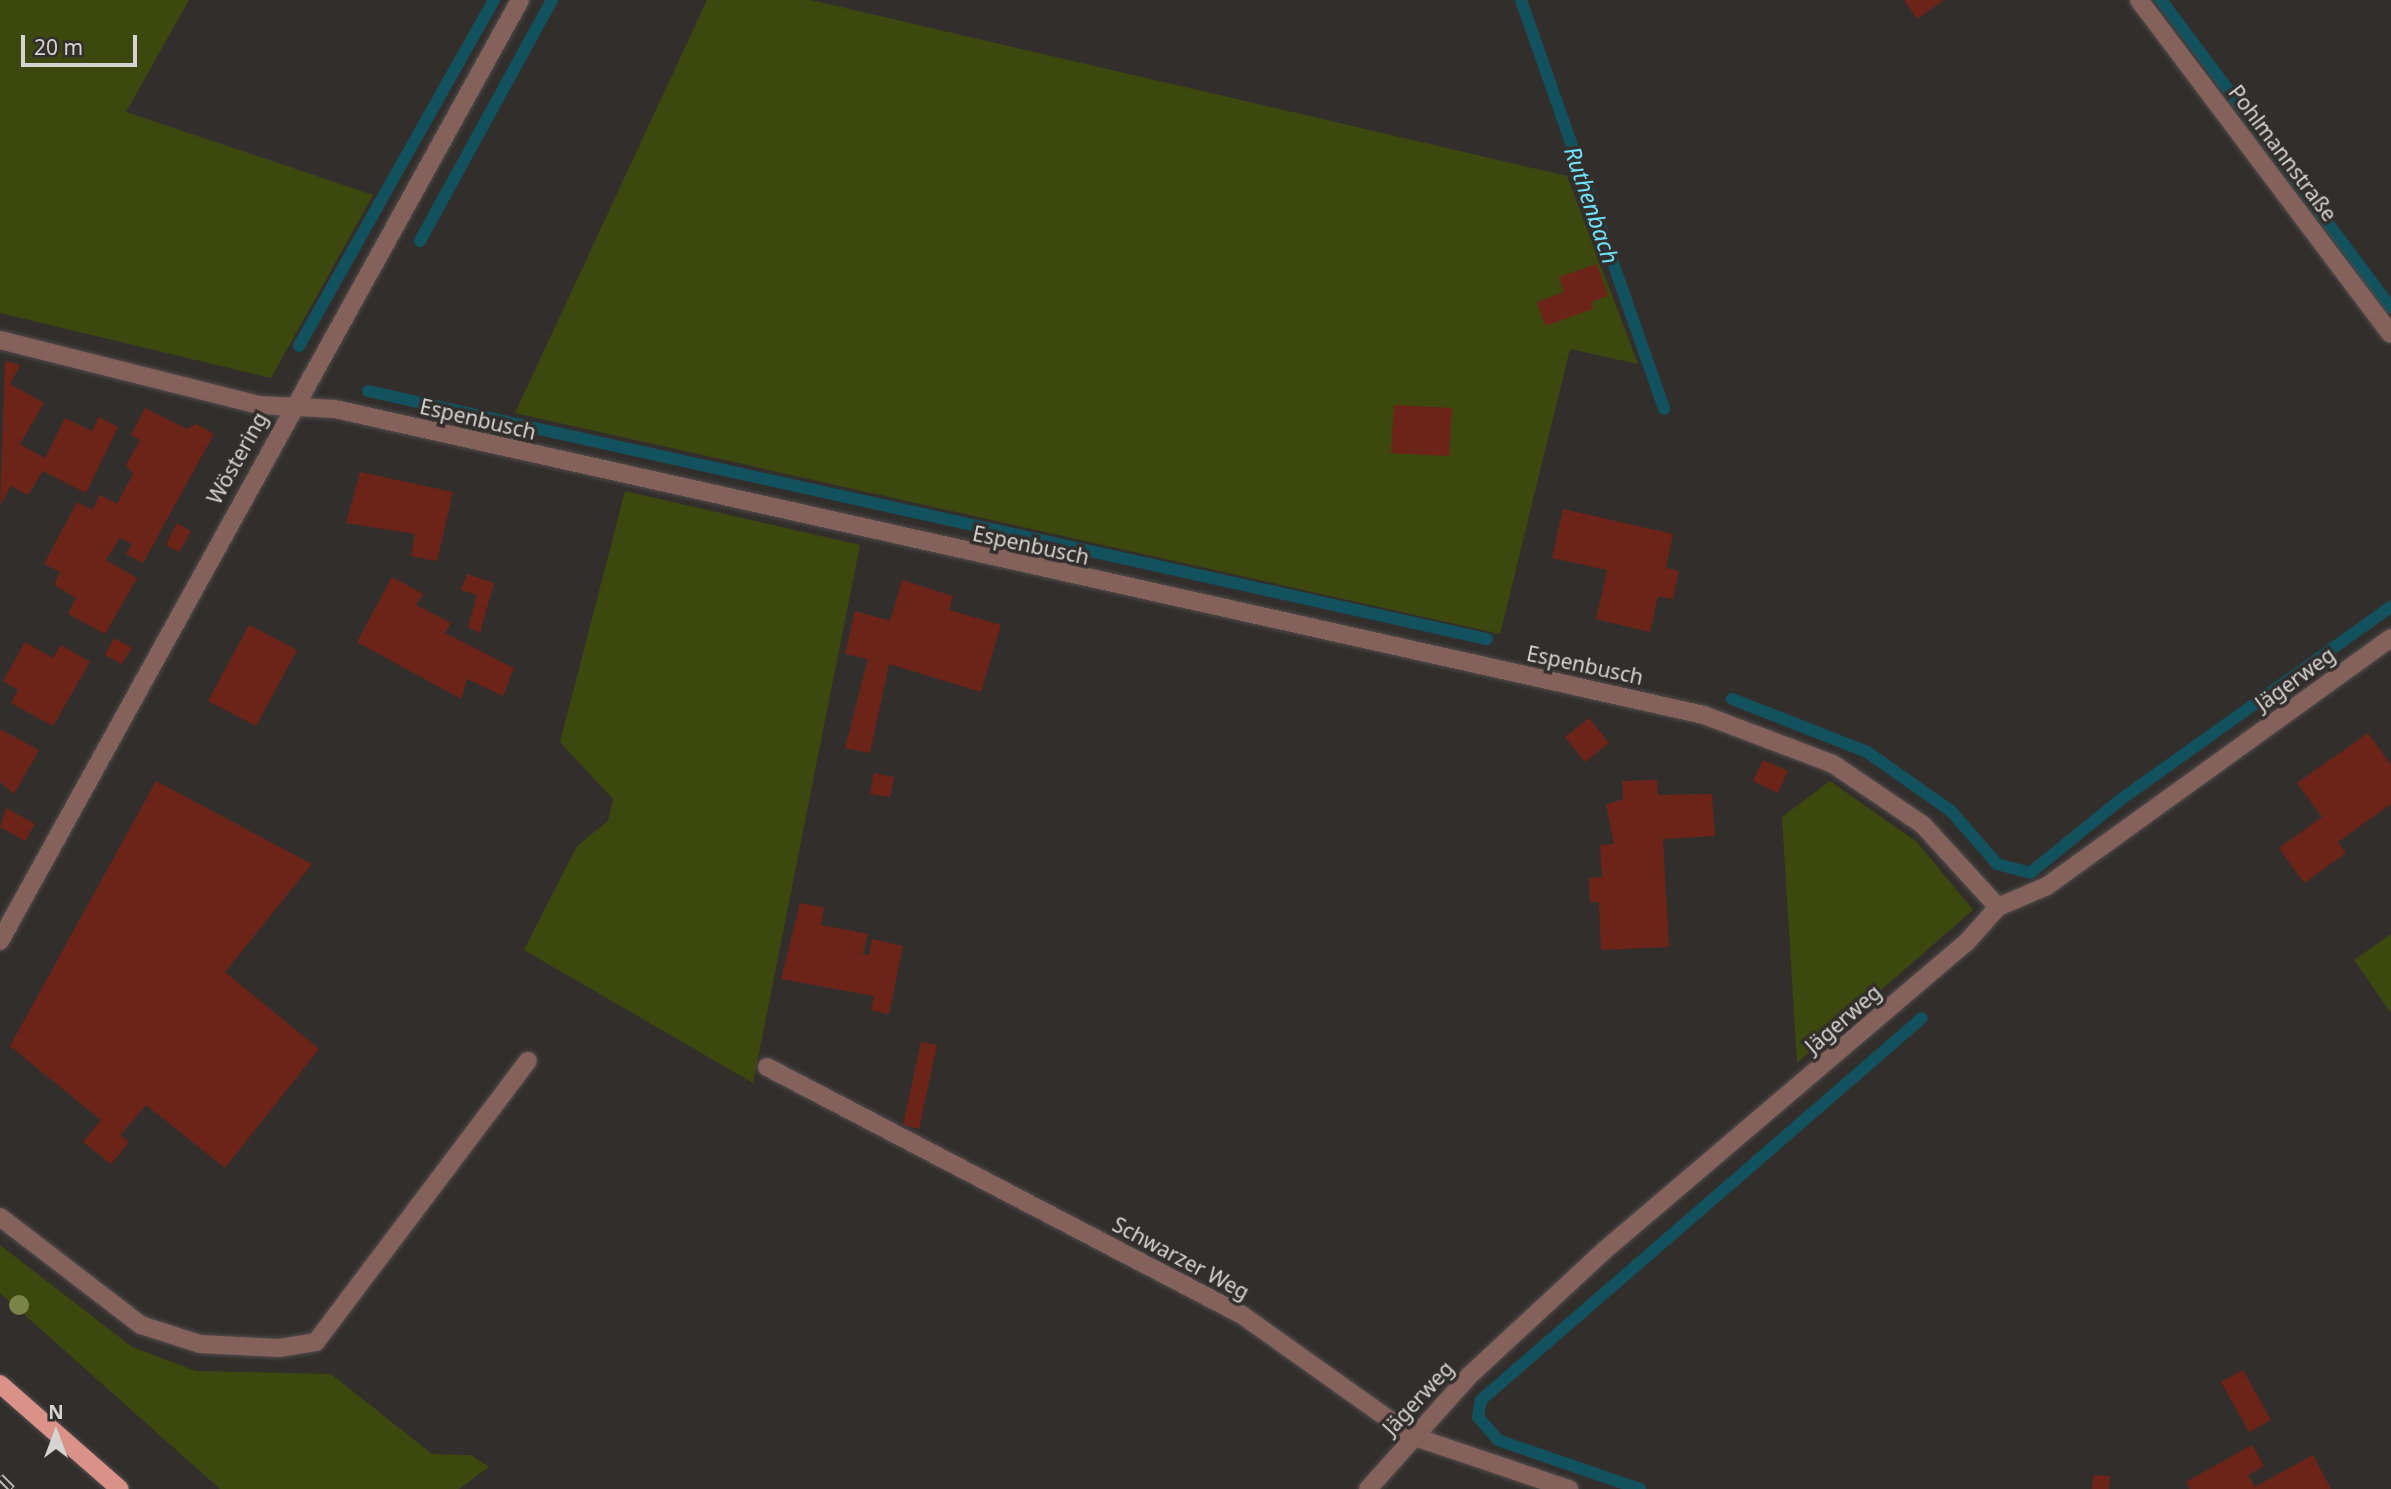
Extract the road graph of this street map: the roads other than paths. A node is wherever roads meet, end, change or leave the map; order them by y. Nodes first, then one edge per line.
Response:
1 (520, 0) edge
2 (2139, 0) edge
3 (2391, 334) edge
4 (0, 340) edge
5 (292, 405) junction
6 (2391, 638) edge
7 (1998, 907) junction
8 (0, 941) edge
9 (528, 1061) dead end
10 (768, 1066) dead end
11 (0, 1217) edge
12 (0, 1384) edge
13 (1412, 1436) junction
14 (120, 1489) edge
15 (1368, 1489) edge
16 (1569, 1489) edge

1 - 5 street, Wöstering
2 - 3 street, Pohlmannstraße
4 - 5 street, Espenbusch
5 - 7 street, Espenbusch
5 - 8 street, Wöstering
6 - 7 street, Jägerweg
7 - 13 street, Jägerweg
9 - 11 street
10 - 13 street, Schwarzer Weg
12 - 14 main road
13 - 15 street, Jägerweg
13 - 16 street, Schwarzer Weg

